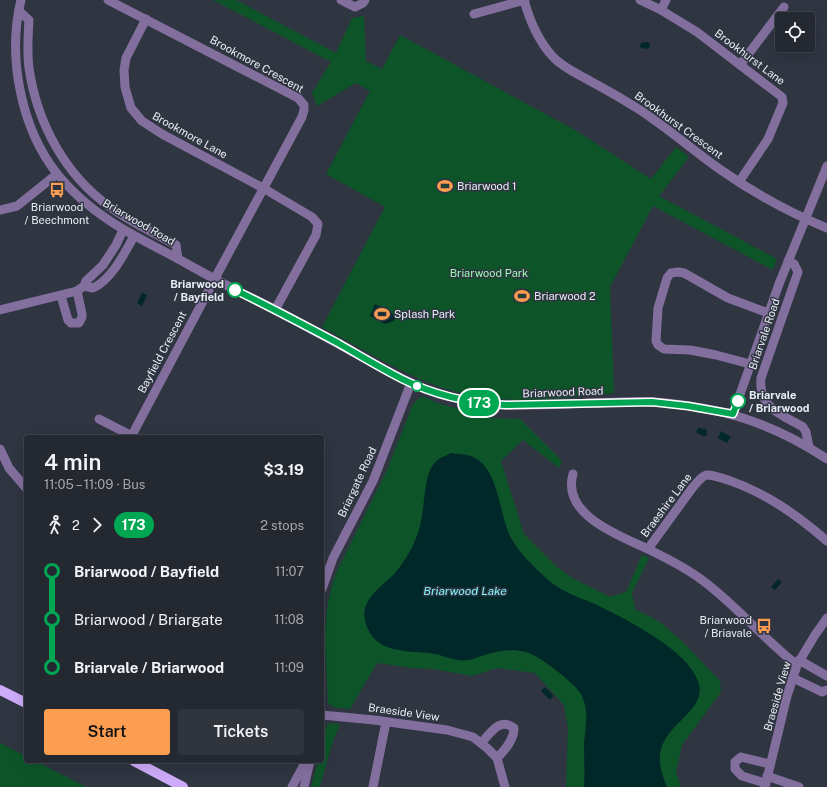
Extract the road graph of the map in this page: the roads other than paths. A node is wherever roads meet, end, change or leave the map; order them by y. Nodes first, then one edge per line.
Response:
1 (21, 0) edge
2 (108, 0) edge
3 (341, 0) edge
4 (365, 0) edge
5 (524, 0) edge
6 (640, 0) edge
7 (666, 0) edge
8 (784, 7) dead end
9 (661, 10) junction
10 (18, 11) junction
11 (474, 14) dead end
12 (146, 18) junction
13 (740, 65) junction
14 (827, 166) edge
15 (57, 174) junction
16 (739, 182) junction
17 (263, 188) junction
18 (1, 207) edge
19 (806, 220) junction
20 (827, 228) edge
21 (123, 230) junction
22 (134, 236) junction
23 (178, 259) junction
24 (788, 261) junction
25 (214, 279) junction
26 (81, 289) junction
27 (61, 296) junction
28 (0, 310) edge
29 (275, 310) junction
30 (768, 314) junction
31 (750, 364) junction
32 (411, 383) junction
33 (733, 414) junction
34 (99, 419) dead end
35 (127, 435) edge
36 (132, 435) edge
37 (809, 447) junction
38 (0, 449) edge
39 (827, 459) edge
40 (573, 474) dead end
41 (24, 486) edge
42 (827, 541) edge
43 (648, 549) junction
44 (326, 562) edge
45 (324, 576) edge
46 (827, 618) edge
47 (798, 662) junction
48 (827, 676) edge
49 (793, 678) junction
50 (0, 690) edge
51 (827, 690) edge
52 (24, 702) edge
53 (324, 715) edge
54 (386, 722) junction
55 (481, 743) junction
56 (497, 758) junction
57 (138, 763) edge
58 (305, 763) edge
59 (310, 763) edge
60 (770, 764) junction
61 (766, 782) edge
62 (183, 787) edge
63 (292, 787) edge
64 (304, 787) edge
65 (373, 787) edge
66 (505, 787) edge
67 (799, 787) edge

1 - 10 street, Briarwood Road
2 - 12 street, Brookmore Crescent
3 - 4 street
5 - 11 street
5 - 16 street, Brookhurst Crescent
6 - 9 street, Brookhurst Lane
7 - 9 street
8 - 13 street
9 - 13 street, Brookhurst Lane
10 - 15 street, Briarwood Road
10 - 23 street, Briarwood Road
12 - 17 street, Brookmore Lane
12 - 17 street, Brookmore Crescent
13 - 16 street, Brookhurst Lane
14 - 19 street, Briarvale Road
15 - 18 street
15 - 21 street, Briarwood Road
16 - 19 street, Brookhurst Crescent
17 - 25 street, Brookmore Crescent
17 - 29 street, Brookmore Lane
19 - 20 street, Brookhurst Crescent
19 - 24 street, Briarvale Road
21 - 22 street, Briarwood Road
21 - 26 street
22 - 23 street, Briarwood Road
22 - 26 street
23 - 25 street, Briarwood Road
24 - 30 street, Briarvale Road
24 - 37 street, Briarvale Road
25 - 29 street, Briarwood Road
25 - 36 street, Bayfield Crescent
26 - 27 street
26 - 27 street
27 - 28 street
29 - 32 street, Briarwood Road
30 - 31 street, Briarvale Road
30 - 31 street
31 - 33 street, Briarvale Road
32 - 33 street, Briarwood Road
32 - 44 street, Briargate Road
33 - 37 street, Briarwood Road
34 - 35 street
37 - 39 street, Briarwood Road
38 - 41 street
40 - 43 street
42 - 43 street, Braeshire Lane
43 - 47 street, Braeshire Lane
44 - 45 street, Briargate Road
46 - 47 street, Braeside View
47 - 48 street, Braeshire Lane
47 - 49 street, Braeside View
49 - 51 street
49 - 60 street, Braeside View
50 - 52 main road
53 - 54 street, Braeside View
54 - 55 street, Braeside View
54 - 65 street
55 - 56 street, Braeside View
55 - 56 street
56 - 66 street
57 - 62 main road
58 - 63 street
59 - 64 street
60 - 61 street, Braeside View
60 - 61 street
61 - 67 street

